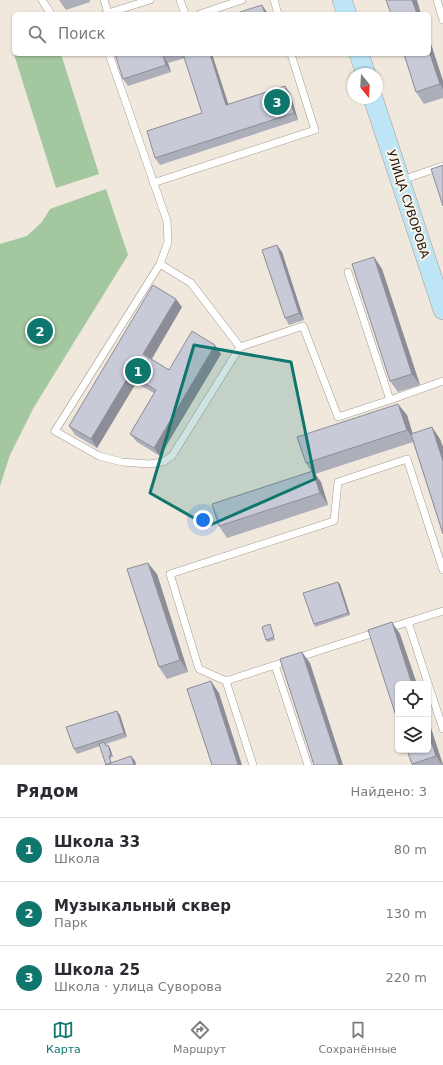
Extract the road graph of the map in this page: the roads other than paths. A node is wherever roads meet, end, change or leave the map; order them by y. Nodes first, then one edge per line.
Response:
1 (42, 0) edge
2 (104, 0) edge
3 (150, 0) edge
4 (180, 0) edge
5 (242, 0) edge
6 (274, 0) edge
7 (342, 0) edge
8 (437, 0) edge
9 (50, 12) edge
10 (107, 12) edge
11 (113, 12) edge
12 (184, 12) edge
13 (206, 12) edge
14 (277, 12) edge
15 (346, 12) edge
16 (443, 20) edge
17 (110, 56) edge
18 (292, 56) edge
19 (360, 56) edge
20 (364, 68) edge
21 (375, 104) edge
22 (443, 166) edge
23 (400, 181) junction
24 (153, 183) junction
25 (160, 264) junction
26 (348, 272) dead end
27 (443, 310) edge
28 (240, 347) junction
29 (443, 381) edge
30 (390, 400) junction
31 (443, 570) edge
32 (443, 611) edge
33 (408, 622) junction
34 (275, 665) junction
35 (226, 681) junction
36 (443, 729) edge
37 (254, 765) edge
38 (308, 765) edge

1 - 9 lane
2 - 10 lane
3 - 11 lane
4 - 12 lane
5 - 13 lane
6 - 14 lane
7 - 15 main road
8 - 16 lane
17 - 24 lane
18 - 24 lane
19 - 20 main road
21 - 23 main road, УЛИЦА СУВОРОВА
22 - 23 lane
23 - 27 main road, УЛИЦА СУВОРОВА
24 - 25 lane
25 - 28 lane
25 - 28 lane
26 - 30 lane
28 - 30 lane
29 - 30 lane
31 - 35 lane
32 - 33 lane
33 - 34 lane
33 - 36 lane
34 - 35 lane
34 - 38 lane
35 - 37 lane

